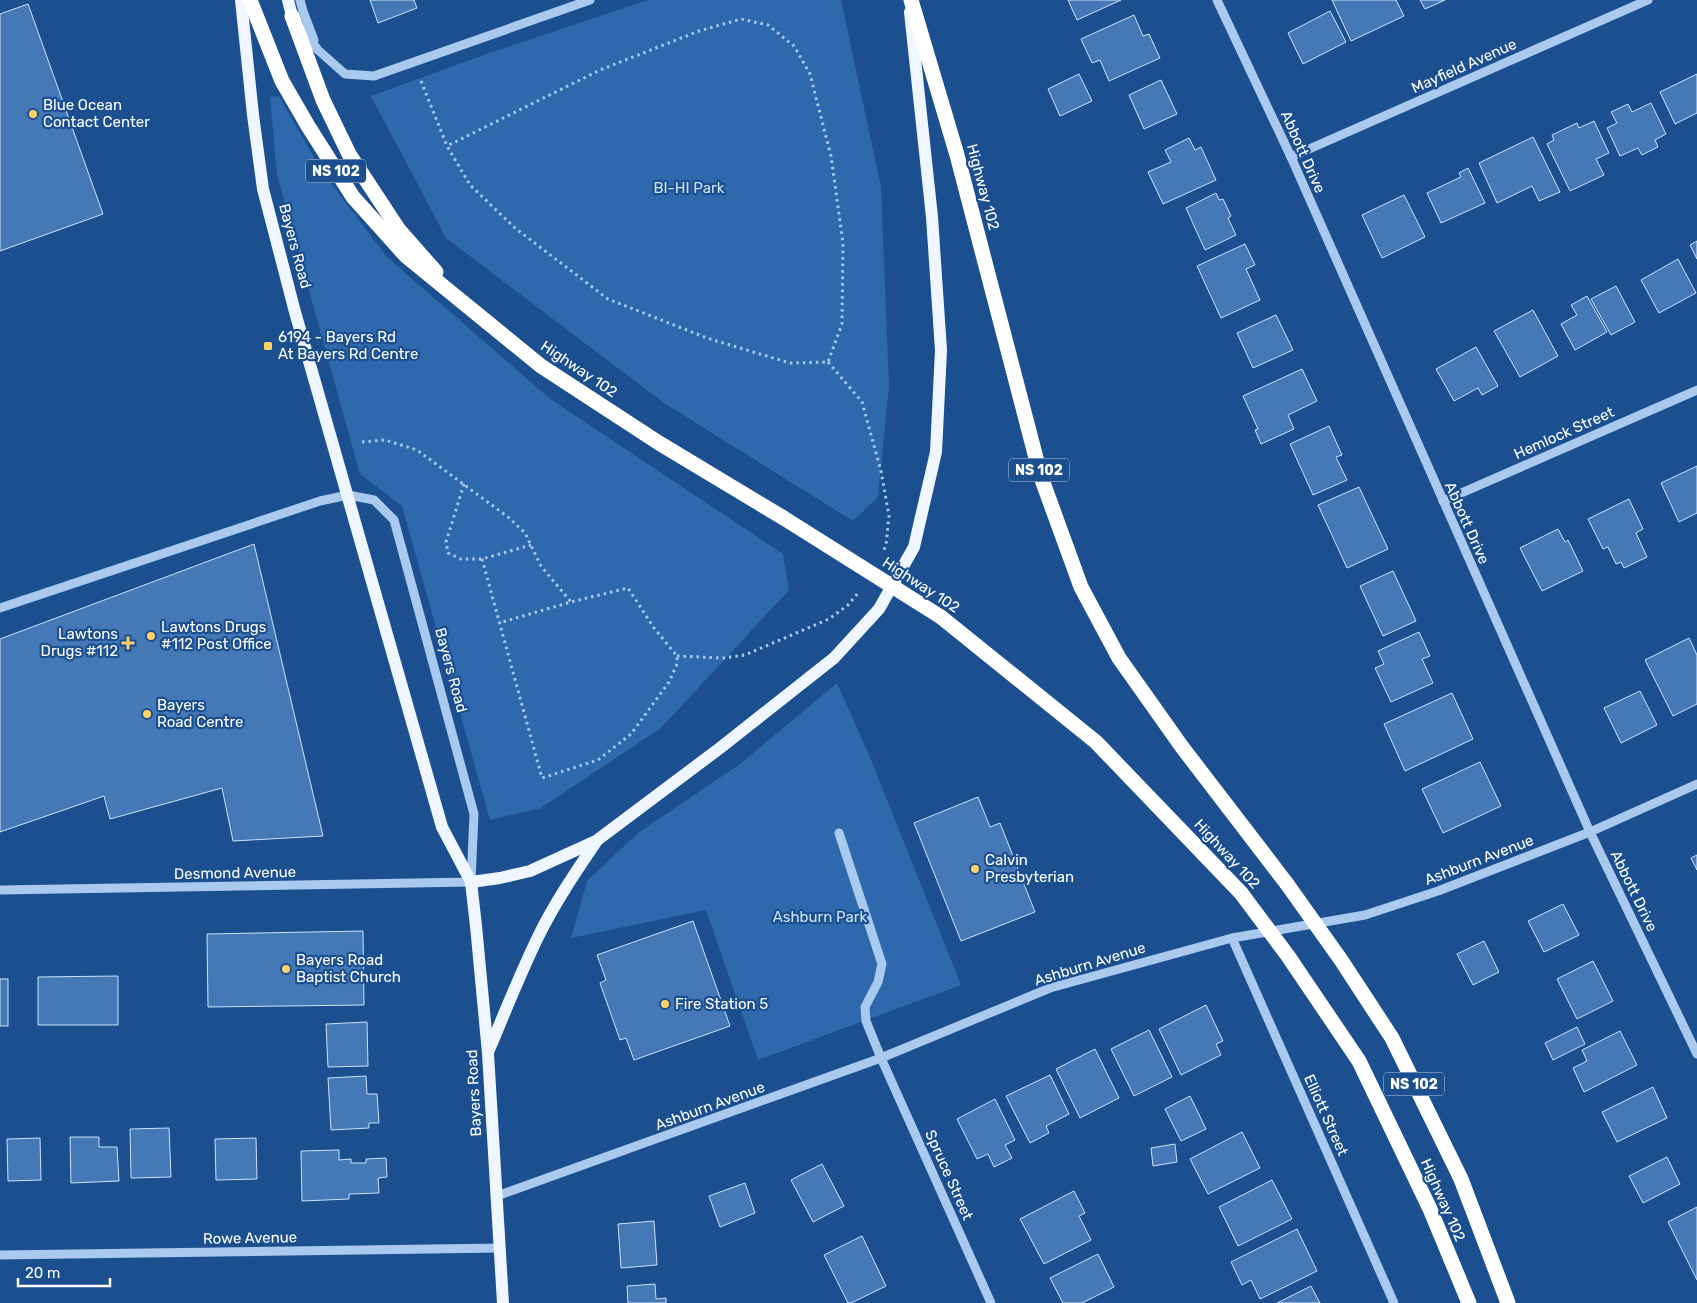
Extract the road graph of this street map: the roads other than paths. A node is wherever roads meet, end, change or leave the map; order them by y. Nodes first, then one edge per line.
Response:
1 (241, 0) edge
2 (250, 0) edge
3 (288, 0) edge
4 (300, 0) edge
5 (590, 0) edge
6 (909, 0) edge
7 (1217, 0) edge
8 (1648, 0) edge
9 (292, 16) junction
10 (318, 50) junction
11 (1291, 157) junction
12 (469, 308) junction
13 (1697, 390) edge
14 (348, 495) junction
15 (1443, 501) junction
16 (0, 608) edge
17 (1697, 784) edge
18 (1590, 832) junction
19 (839, 833) dead end
20 (596, 841) junction
21 (471, 882) junction
22 (0, 890) edge
23 (1232, 938) junction
24 (488, 1053) junction
25 (1697, 1054) edge
26 (881, 1058) junction
27 (497, 1196) junction
28 (500, 1248) junction
29 (0, 1255) edge
30 (503, 1303) edge
31 (991, 1303) edge
32 (1394, 1303) edge
33 (1469, 1303) edge
34 (1508, 1303) edge

1 - 14 main road, Bayers Road
2 - 12 highway, Highway 102 / NS 102
3 - 9 main road, NS 102
4 - 10 street
5 - 10 street
6 - 20 main road
6 - 34 highway, Highway 102 / NS 102, bridge
7 - 11 street, Abbott Drive
8 - 11 street, Mayfield Avenue
9 - 10 street
9 - 12 highway, NS 102
11 - 15 street, Abbott Drive
12 - 33 highway, Highway 102 / NS 102, bridge
13 - 15 street, Hemlock Street
14 - 16 street
14 - 21 main road, Bayers Road
14 - 21 street, Bayers Road
15 - 18 street, Abbott Drive
17 - 18 street, Ashburn Avenue
18 - 23 street, Ashburn Avenue
18 - 25 street, Abbott Drive
19 - 26 street, Spruce Street
20 - 21 main road
20 - 24 main road
21 - 22 street, Desmond Avenue
21 - 24 main road, Bayers Road
23 - 26 street, Ashburn Avenue
23 - 32 street, Elliott Street
24 - 27 main road, Bayers Road
26 - 27 street, Ashburn Avenue
26 - 31 street, Spruce Street
27 - 28 main road, Bayers Road
28 - 29 street, Rowe Avenue
28 - 30 main road, Bayers Road

